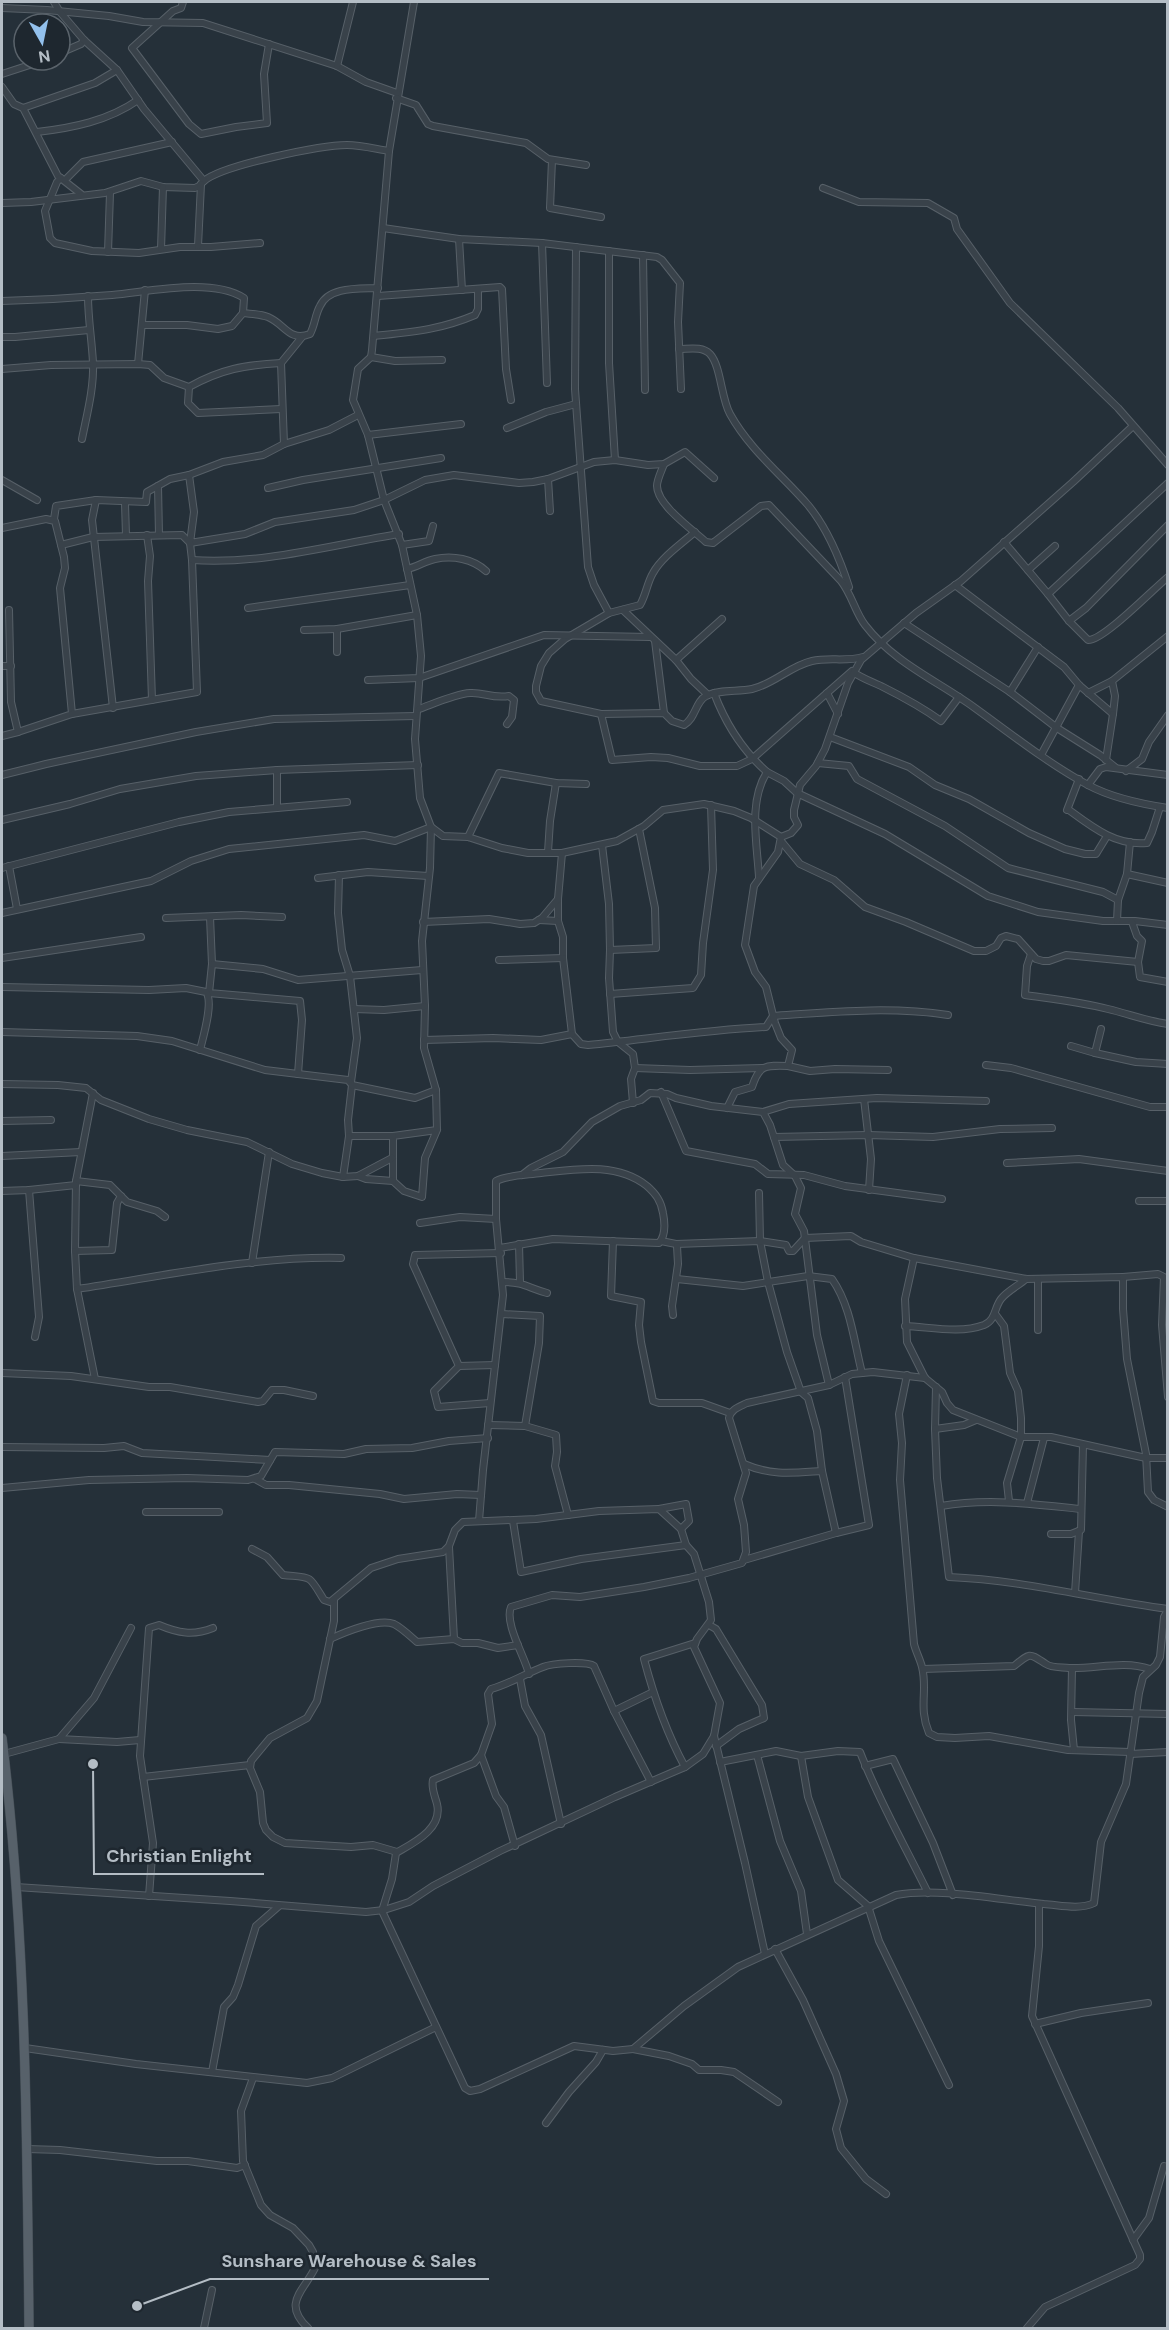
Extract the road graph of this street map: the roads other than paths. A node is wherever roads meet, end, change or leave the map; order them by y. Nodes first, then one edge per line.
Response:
1 (54, 2) edge
2 (353, 2) edge
3 (414, 2) edge
4 (182, 5) edge
5 (2, 8) edge
6 (60, 12) joint
7 (72, 13) edge
8 (162, 23) junction
9 (182, 23) junction
10 (72, 26) edge
11 (84, 40) junction
12 (269, 44) junction
13 (72, 48) edge
14 (337, 66) junction
15 (117, 70) junction
16 (2, 87) edge
17 (397, 95) junction
18 (138, 100) junction
19 (23, 108) junction
20 (37, 132) junction
21 (172, 142) junction
22 (389, 151) junction
23 (552, 160) junction
24 (586, 165) dead end
25 (63, 179) junction
26 (203, 183) junction
27 (163, 187) junction
28 (823, 188) dead end
29 (110, 193) junction
30 (78, 194) junction
31 (51, 198) junction
32 (2, 203) edge
33 (601, 217) dead end
34 (383, 228) junction
35 (459, 239) junction
36 (260, 243) dead end
37 (542, 243) junction
38 (198, 246) junction
39 (576, 247) junction
40 (161, 249) junction
41 (609, 251) junction
42 (108, 252) junction
43 (643, 255) junction
44 (378, 288) junction
45 (478, 289) junction
46 (145, 290) junction
47 (462, 290) junction
48 (88, 296) junction
49 (378, 296) junction
50 (2, 301) edge
51 (243, 313) junction
52 (143, 325) junction
53 (89, 330) junction
54 (374, 336) junction
55 (2, 337) edge
56 (302, 337) junction
57 (679, 349) junction
58 (371, 357) junction
59 (442, 360) dead end
60 (281, 363) junction
61 (138, 364) junction
62 (93, 365) junction
63 (2, 369) edge
64 (547, 383) dead end
65 (189, 387) junction
66 (681, 389) dead end
67 (645, 390) dead end
68 (511, 400) dead end
69 (576, 405) junction
70 (281, 409) junction
71 (358, 415) junction
72 (462, 424) dead end
73 (1133, 426) junction
74 (507, 428) dead end
75 (368, 435) junction
76 (82, 439) dead end
77 (284, 444) junction
78 (441, 458) dead end
79 (615, 460) junction
80 (664, 464) junction
81 (1167, 465) edge
82 (581, 466) junction
83 (376, 469) junction
84 (189, 475) junction
85 (714, 478) dead end
86 (548, 479) junction
87 (2, 480) edge
88 (1167, 483) edge
89 (158, 486) junction
90 (268, 488) dead end
91 (37, 500) dead end
92 (96, 500) junction
93 (384, 500) junction
94 (124, 503) junction
95 (550, 511) dead end
96 (54, 519) junction
97 (1167, 525) edge
98 (433, 526) dead end
99 (2, 528) edge
100 (695, 532) junction
101 (399, 534) junction
102 (126, 535) junction
103 (147, 535) junction
104 (159, 535) junction
105 (93, 537) junction
106 (1004, 542) junction
107 (190, 543) junction
108 (61, 545) junction
109 (402, 545) junction
110 (1055, 546) dead end
111 (192, 560) junction
112 (407, 569) junction
113 (1028, 570) junction
114 (486, 571) dead end
115 (1167, 577) edge
116 (410, 585) junction
117 (955, 585) junction
118 (850, 593) junction
119 (1048, 594) junction
120 (248, 608) dead end
121 (9, 610) dead end
122 (623, 610) junction
123 (609, 613) junction
124 (417, 615) junction
125 (722, 619) dead end
126 (1069, 621) junction
127 (904, 623) junction
128 (337, 629) junction
129 (304, 630) dead end
130 (570, 635) junction
131 (1167, 636) edge
132 (653, 639) junction
133 (881, 642) junction
134 (1038, 647) junction
135 (337, 652) dead end
136 (863, 657) junction
137 (676, 660) junction
138 (2, 666) edge
139 (10, 666) junction
140 (855, 670) junction
141 (419, 678) junction
142 (368, 680) dead end
143 (1112, 681) junction
144 (1079, 685) junction
145 (1010, 692) junction
146 (827, 693) junction
147 (1088, 693) junction
148 (711, 694) junction
149 (959, 697) junction
150 (152, 700) junction
151 (113, 708) junction
152 (417, 712) junction
153 (664, 713) junction
154 (72, 714) junction
155 (601, 714) junction
156 (838, 714) junction
157 (1113, 714) junction
158 (1167, 715) edge
159 (507, 724) dead end
160 (1057, 728) junction
161 (18, 732) junction
162 (2, 736) edge
163 (830, 737) junction
164 (1041, 754) junction
165 (752, 759) junction
166 (1106, 760) junction
167 (818, 763) junction
168 (418, 765) junction
169 (1115, 768) junction
170 (278, 770) junction
171 (1126, 771) junction
172 (767, 772) junction
173 (2, 775) edge
174 (1167, 775) edge
175 (1079, 779) junction
176 (556, 783) junction
177 (586, 784) dead end
178 (1088, 785) junction
179 (797, 793) junction
180 (347, 802) dead end
181 (711, 806) junction
182 (1160, 807) junction
183 (277, 808) junction
184 (1167, 808) edge
185 (2, 820) edge
186 (755, 820) junction
187 (431, 827) junction
188 (639, 829) junction
189 (1107, 836) junction
190 (468, 837) junction
191 (781, 839) junction
192 (1130, 842) junction
193 (602, 844) junction
194 (548, 852) junction
195 (562, 853) junction
196 (5, 867) edge
197 (1127, 874) junction
198 (339, 875) junction
199 (428, 876) junction
200 (759, 878) junction
201 (318, 879) dead end
202 (1167, 883) edge
203 (558, 899) junction
204 (1118, 900) junction
205 (18, 909) junction
206 (2, 913) edge
207 (282, 916) dead end
208 (210, 917) junction
209 (166, 918) dead end
210 (539, 920) junction
211 (558, 921) junction
212 (1117, 921) junction
213 (423, 922) junction
214 (1132, 922) junction
215 (1167, 925) edge
216 (141, 937) dead end
217 (610, 950) junction
218 (1031, 954) junction
219 (2, 958) edge
220 (563, 958) junction
221 (499, 960) dead end
222 (1138, 962) junction
223 (212, 964) junction
224 (422, 970) junction
225 (350, 976) junction
226 (1167, 982) edge
227 (2, 987) edge
228 (209, 993) junction
229 (610, 994) junction
230 (425, 1006) junction
231 (354, 1010) junction
232 (948, 1015) dead end
233 (772, 1016) junction
234 (1167, 1024) edge
235 (1101, 1029) dead end
236 (2, 1032) edge
237 (572, 1034) junction
238 (424, 1040) junction
239 (618, 1042) junction
240 (1071, 1046) dead end
241 (200, 1050) junction
242 (1095, 1053) junction
243 (1012, 1060) dead end
244 (1167, 1064) edge
245 (986, 1065) dead end
246 (788, 1066) junction
247 (635, 1068) junction
248 (762, 1068) junction
249 (1011, 1068) junction
250 (888, 1070) dead end
251 (298, 1074) junction
252 (351, 1083) junction
253 (2, 1084) edge
254 (436, 1090) junction
255 (662, 1092) junction
256 (93, 1093) junction
257 (864, 1100) junction
258 (986, 1101) dead end
259 (633, 1103) junction
260 (1167, 1107) edge
261 (728, 1108) junction
262 (763, 1112) junction
263 (51, 1120) dead end
264 (2, 1121) edge
265 (1052, 1128) dead end
266 (437, 1130) junction
267 (868, 1135) junction
268 (350, 1136) junction
269 (393, 1136) junction
270 (774, 1137) junction
271 (81, 1152) junction
272 (269, 1152) junction
273 (2, 1155) edge
274 (392, 1158) junction
275 (1007, 1163) dead end
276 (1167, 1171) edge
277 (792, 1174) junction
278 (521, 1175) junction
279 (358, 1176) junction
280 (343, 1177) junction
281 (393, 1181) junction
282 (76, 1183) junction
283 (29, 1190) junction
284 (869, 1190) junction
285 (2, 1191) edge
286 (759, 1193) dead end
287 (122, 1196) junction
288 (942, 1199) dead end
289 (1139, 1201) dead end
290 (1167, 1201) edge
291 (165, 1217) dead end
292 (496, 1219) junction
293 (420, 1223) dead end
294 (805, 1238) junction
295 (614, 1241) junction
296 (661, 1241) junction
297 (760, 1241) junction
298 (519, 1244) junction
299 (677, 1246) dead end
300 (75, 1251) junction
301 (500, 1251) junction
302 (341, 1258) dead end
303 (914, 1258) junction
304 (252, 1263) junction
305 (808, 1276) junction
306 (1123, 1277) junction
307 (1166, 1277) edge
308 (678, 1279) junction
309 (1026, 1279) junction
310 (1038, 1279) junction
311 (502, 1282) junction
312 (520, 1282) junction
313 (768, 1282) junction
314 (77, 1289) junction
315 (547, 1293) dead end
316 (502, 1314) junction
317 (674, 1315) dead end
318 (996, 1315) junction
319 (905, 1326) junction
320 (1038, 1330) dead end
321 (35, 1337) dead end
322 (495, 1365) junction
323 (459, 1366) junction
324 (2, 1373) edge
325 (862, 1373) junction
326 (907, 1375) junction
327 (846, 1377) junction
328 (925, 1378) junction
329 (95, 1379) junction
330 (829, 1384) junction
331 (936, 1387) junction
332 (801, 1392) junction
333 (313, 1396) dead end
334 (1167, 1397) edge
335 (490, 1403) junction
336 (730, 1413) junction
337 (976, 1420) junction
338 (488, 1425) junction
339 (525, 1426) junction
340 (935, 1429) junction
341 (1021, 1437) junction
342 (488, 1438) junction
343 (1044, 1438) junction
344 (1083, 1445) junction
345 (2, 1447) edge
346 (1146, 1458) junction
347 (1167, 1458) edge
348 (270, 1460) junction
349 (744, 1464) junction
350 (822, 1471) junction
351 (255, 1479) junction
352 (2, 1488) edge
353 (481, 1495) junction
354 (1008, 1501) junction
355 (1027, 1503) junction
356 (941, 1506) junction
357 (1167, 1508) edge
358 (659, 1509) junction
359 (1082, 1509) junction
360 (146, 1512) dead end
361 (219, 1512) dead end
362 (568, 1515) junction
363 (479, 1521) junction
364 (513, 1521) junction
365 (681, 1529) junction
366 (1079, 1531) junction
367 (836, 1533) junction
368 (1051, 1534) dead end
369 (687, 1545) junction
370 (449, 1546) junction
371 (252, 1549) dead end
372 (744, 1560) junction
373 (701, 1575) junction
374 (1074, 1593) junction
375 (334, 1600) junction
376 (1167, 1609) edge
377 (709, 1625) junction
378 (131, 1628) dead end
379 (213, 1628) dead end
380 (330, 1639) junction
381 (454, 1640) junction
382 (695, 1643) junction
383 (518, 1645) junction
384 (1072, 1668) junction
385 (1150, 1669) junction
386 (922, 1670) junction
387 (529, 1674) junction
388 (520, 1679) junction
389 (652, 1692) junction
390 (614, 1711) junction
391 (1073, 1712) junction
392 (1135, 1713) junction
393 (1167, 1714) edge
394 (714, 1736) junction
395 (2, 1738) edge
396 (59, 1739) junction
397 (140, 1740) junction
398 (716, 1746) junction
399 (1074, 1750) junction
400 (1167, 1752) edge
401 (1130, 1753) junction
402 (3, 1754) junction
403 (481, 1755) junction
404 (757, 1755) junction
405 (801, 1756) junction
406 (720, 1762) junction
407 (250, 1765) junction
408 (865, 1766) junction
409 (685, 1767) junction
410 (143, 1777) junction
411 (651, 1782) junction
412 (561, 1824) junction
413 (515, 1846) junction
414 (397, 1852) junction
415 (16, 1887) junction
416 (928, 1893) junction
417 (953, 1895) junction
418 (148, 1896) junction
419 (1039, 1904) junction
420 (279, 1905) junction
421 (868, 1906) junction
422 (382, 1910) junction
423 (807, 1934) junction
424 (775, 1949) junction
425 (765, 1954) junction
426 (1148, 2003) dead end
427 (1035, 2024) junction
428 (436, 2027) junction
429 (25, 2048) junction
430 (633, 2049) junction
431 (603, 2050) junction
432 (212, 2072) junction
433 (254, 2078) junction
434 (950, 2085) dead end
435 (778, 2102) dead end
436 (546, 2124) dead end
437 (27, 2149) junction
438 (245, 2165) junction
439 (1164, 2166) dead end
440 (886, 2194) dead end
441 (1133, 2240) junction
442 (212, 2290) dead end
443 (29, 2328) edge
444 (204, 2328) edge
445 (308, 2328) edge
446 (1027, 2328) edge

1 - 6 street
2 - 14 street
3 - 17 street
4 - 8 street
4 - 9 street
5 - 6 street
7 - 8 street
8 - 9 street
8 - 12 street
9 - 12 street
10 - 11 street
11 - 13 street
11 - 15 street
12 - 14 street
14 - 17 street
15 - 18 street
15 - 19 street
16 - 19 street
17 - 22 street
17 - 23 street
18 - 20 street
18 - 21 street
19 - 20 street
20 - 25 street
21 - 25 street
21 - 26 street
22 - 26 street
22 - 34 street
23 - 24 street
23 - 33 street
25 - 30 street
25 - 31 street
26 - 27 street
26 - 38 street
27 - 29 street
27 - 40 street
28 - 73 street
29 - 30 street
29 - 42 street
30 - 31 street
31 - 32 street
31 - 42 street
34 - 35 street
34 - 44 street
35 - 37 street
35 - 47 street
36 - 38 street
37 - 39 street
37 - 64 street
38 - 40 street
39 - 41 street
39 - 69 street
40 - 42 street
41 - 43 street
41 - 79 street
43 - 57 street
43 - 67 street
44 - 49 street
44 - 56 street
45 - 47 street
45 - 54 street
45 - 68 street
46 - 48 street
46 - 51 street
46 - 52 street
47 - 49 street
48 - 50 street
48 - 53 street
49 - 54 street
51 - 52 street
51 - 56 street
52 - 61 street
53 - 55 street
53 - 62 street
54 - 58 street
56 - 60 street
57 - 66 street
57 - 118 street
58 - 59 street
58 - 71 street
60 - 65 street
60 - 70 street
61 - 62 street
61 - 65 street
62 - 63 street
62 - 76 street
65 - 70 street
69 - 74 street
69 - 82 street
70 - 77 street
71 - 75 street
71 - 77 street
72 - 75 street
73 - 81 street
73 - 106 street
75 - 83 street
77 - 84 street
78 - 83 street
79 - 80 street
79 - 82 street
80 - 85 street
80 - 100 street
82 - 86 street
82 - 123 street
83 - 90 street
83 - 93 street
84 - 89 street
84 - 107 street
86 - 93 street
86 - 95 street
87 - 91 street
88 - 119 street
89 - 94 street
89 - 104 street
92 - 94 street
92 - 96 street
92 - 105 street
93 - 101 street
93 - 107 street
94 - 102 street
96 - 99 street
96 - 108 street
97 - 126 street
98 - 109 street
100 - 118 street
100 - 122 street
101 - 109 street
101 - 111 street
102 - 103 street
102 - 105 street
103 - 104 street
103 - 150 street
104 - 107 street
105 - 108 street
105 - 151 street
106 - 113 street
106 - 117 street
107 - 111 street
108 - 154 street
109 - 112 street
110 - 113 street
111 - 150 street
112 - 114 street
112 - 116 street
113 - 119 street
115 - 126 street
116 - 120 street
116 - 124 street
117 - 127 street
117 - 134 street
118 - 133 street
119 - 126 street
121 - 139 street
122 - 123 street
122 - 132 street
123 - 130 street
124 - 128 street
124 - 141 street
125 - 137 street
127 - 133 street
127 - 145 street
128 - 129 street
128 - 135 street
130 - 132 street
130 - 141 street
130 - 155 street
131 - 143 street
132 - 137 street
132 - 153 street
133 - 136 street
133 - 149 street
134 - 144 street
134 - 145 street
136 - 140 street
136 - 148 street
137 - 148 street
138 - 139 street
139 - 161 street
140 - 146 street
140 - 149 street
140 - 156 street
141 - 142 street
141 - 152 street
143 - 147 street
143 - 157 street
144 - 147 street
144 - 160 street
145 - 160 street
146 - 156 street
146 - 165 street
147 - 157 street
148 - 153 street
148 - 165 street
149 - 164 street
150 - 151 street
151 - 154 street
152 - 159 street
152 - 168 street
152 - 173 street
153 - 155 street
154 - 161 street
155 - 165 street
156 - 163 street
157 - 166 street
158 - 171 street
160 - 164 street
160 - 166 street
161 - 162 street
163 - 167 street
163 - 189 street
164 - 175 street
165 - 172 street
166 - 169 street
167 - 179 street
167 - 204 street
168 - 170 street
168 - 187 street
169 - 171 street
169 - 178 street
170 - 183 street
170 - 185 street
171 - 174 street
172 - 179 street
172 - 186 street
175 - 178 street
175 - 189 street
176 - 177 street
176 - 190 street
176 - 194 street
178 - 182 street
179 - 191 street
179 - 212 street
180 - 183 street
181 - 186 street
181 - 188 street
181 - 229 street
182 - 184 street
182 - 192 street
183 - 196 street
186 - 191 street
186 - 200 street
187 - 190 street
187 - 199 street
187 - 205 street
188 - 193 street
188 - 217 street
189 - 192 street
190 - 194 street
191 - 200 street
191 - 218 street
192 - 197 street
193 - 195 street
193 - 217 street
194 - 195 street
195 - 203 street
196 - 205 street
197 - 202 street
197 - 204 street
198 - 199 street
198 - 201 street
198 - 225 street
199 - 213 street
200 - 233 street
203 - 210 street
203 - 211 street
204 - 212 street
205 - 206 street
207 - 208 street
208 - 209 street
208 - 223 street
210 - 211 street
210 - 213 street
211 - 220 street
212 - 214 street
213 - 224 street
214 - 215 street
214 - 222 street
216 - 219 street
217 - 229 street
218 - 222 street
218 - 234 street
220 - 221 street
220 - 237 street
222 - 226 street
223 - 225 street
223 - 228 street
224 - 225 street
224 - 230 street
225 - 231 street
227 - 228 street
228 - 241 street
228 - 251 street
229 - 239 street
230 - 231 street
230 - 238 street
231 - 252 street
232 - 233 street
233 - 239 street
233 - 246 street
235 - 242 street
236 - 241 street
237 - 238 street
237 - 239 street
238 - 254 street
239 - 247 street
240 - 242 street
241 - 251 street
242 - 244 street
243 - 249 street
245 - 249 street
246 - 248 street
246 - 250 street
247 - 248 street
247 - 259 street
248 - 261 street
249 - 260 street
251 - 252 street
252 - 254 street
252 - 268 street
253 - 256 street
254 - 266 street
255 - 259 street
255 - 261 street
255 - 277 street
256 - 271 street
256 - 272 street
257 - 258 street
257 - 262 street
257 - 267 street
259 - 278 street
261 - 262 street
262 - 270 street
263 - 264 street
265 - 267 street
266 - 269 street
266 - 281 street
267 - 270 street
267 - 284 street
268 - 269 street
268 - 280 street
269 - 274 street
270 - 277 street
271 - 273 street
271 - 282 street
272 - 280 street
272 - 304 street
274 - 279 street
274 - 281 street
275 - 276 street
277 - 284 street
277 - 294 street
278 - 292 street
278 - 296 street
279 - 280 street
279 - 281 street
282 - 283 street
282 - 287 street
282 - 300 street
283 - 285 street
283 - 321 street
284 - 288 street
286 - 297 street
287 - 291 street
287 - 300 street
289 - 290 street
292 - 293 street
292 - 301 street
294 - 297 street
294 - 303 street
294 - 305 street
295 - 296 street
295 - 298 street
295 - 336 street
296 - 297 street
297 - 313 street
298 - 301 street
298 - 312 street
299 - 308 street
300 - 314 street
301 - 311 street
301 - 323 street
302 - 304 street
303 - 309 street
303 - 319 street
304 - 314 street
305 - 313 street
305 - 325 street
305 - 330 street
306 - 307 street
306 - 310 street
306 - 346 street
307 - 334 street
308 - 313 street
308 - 317 street
309 - 310 street
309 - 318 street
310 - 320 street
311 - 312 street
311 - 316 street
312 - 315 street
313 - 332 street
314 - 329 street
316 - 322 street
316 - 339 street
318 - 319 street
318 - 341 street
319 - 328 street
322 - 323 street
322 - 335 street
323 - 335 street
324 - 329 street
325 - 326 street
325 - 327 street
326 - 328 street
326 - 386 street
327 - 330 street
327 - 367 street
328 - 331 street
329 - 333 street
330 - 332 street
331 - 337 street
331 - 340 street
332 - 336 street
332 - 350 street
335 - 338 street
336 - 349 street
337 - 340 street
337 - 341 street
338 - 339 street
338 - 342 street
339 - 362 street
340 - 356 street
341 - 343 street
341 - 354 street
342 - 348 street
342 - 353 street
343 - 344 street
343 - 355 street
344 - 346 street
344 - 359 street
345 - 348 street
346 - 347 street
346 - 357 street
348 - 351 street
349 - 350 street
349 - 372 street
350 - 367 street
351 - 352 street
351 - 353 street
353 - 363 street
354 - 355 street
354 - 356 street
355 - 359 street
356 - 374 street
358 - 362 street
358 - 365 street
358 - 365 street
359 - 366 street
360 - 361 street
362 - 364 street
363 - 364 street
363 - 370 street
364 - 369 street
365 - 369 street
366 - 368 street
366 - 374 street
367 - 372 street
369 - 373 street
370 - 375 street
370 - 381 street
371 - 375 street
372 - 373 street
373 - 377 street
373 - 383 street
374 - 376 street
375 - 380 street
376 - 385 street
377 - 382 street
377 - 398 street
378 - 396 street
379 - 397 street
380 - 381 street
380 - 407 street
381 - 383 street
382 - 389 street
382 - 394 street
383 - 387 street
384 - 385 street
384 - 386 street
384 - 391 street
385 - 392 street
386 - 399 street
387 - 388 street
387 - 390 street
388 - 403 street
388 - 412 street
389 - 390 street
389 - 409 street
390 - 411 street
391 - 392 street
391 - 399 street
392 - 393 street
392 - 401 street
394 - 398 street
394 - 409 street
395 - 402 main road
396 - 397 street
396 - 402 street
397 - 410 street
398 - 406 street
399 - 401 street
400 - 401 street
401 - 419 street
402 - 415 main road
403 - 413 street
403 - 414 street
404 - 405 street
404 - 406 street
404 - 423 street
405 - 408 street
405 - 421 street
406 - 425 street
407 - 410 street
407 - 414 street
408 - 416 street
408 - 417 street
409 - 411 street
410 - 418 street
411 - 412 street
412 - 413 street
413 - 422 street
414 - 422 street
415 - 418 street
415 - 429 main road
416 - 417 street
416 - 421 street
417 - 419 street
418 - 420 street
419 - 427 street
420 - 422 street
420 - 432 street
421 - 423 street
421 - 434 street
422 - 428 street
423 - 424 street
424 - 425 street
424 - 440 street
425 - 430 street
426 - 427 street
427 - 441 street
428 - 431 street
428 - 433 street
429 - 432 street
429 - 437 main road
430 - 431 street
430 - 435 street
431 - 436 street
432 - 433 street
433 - 438 street
437 - 438 street
437 - 443 main road
438 - 445 street
439 - 441 street
441 - 446 street
442 - 444 street

